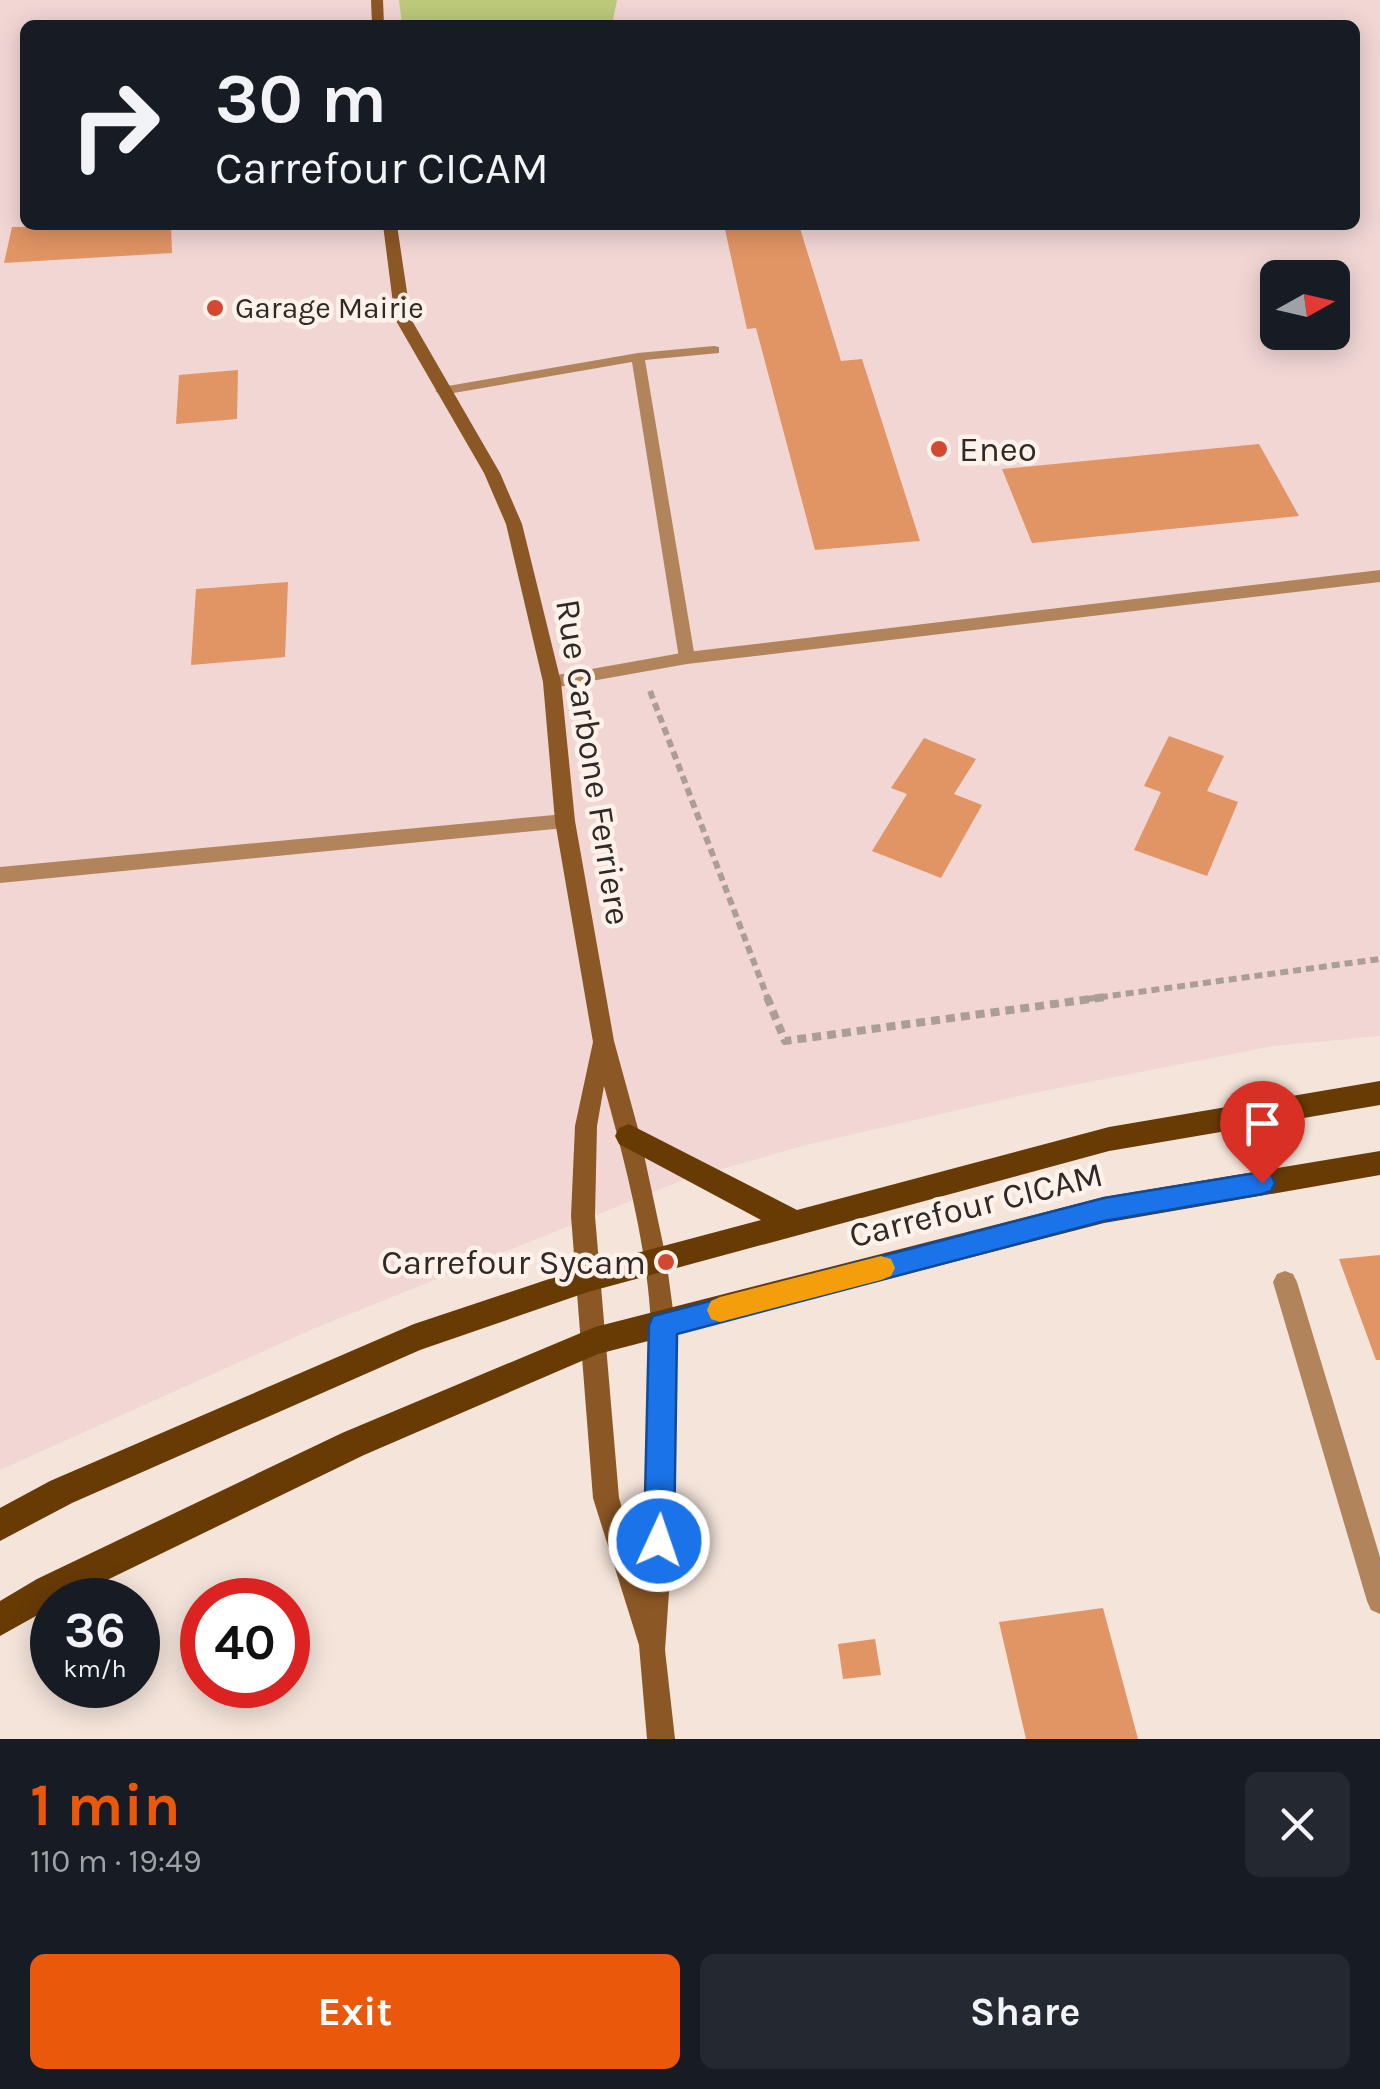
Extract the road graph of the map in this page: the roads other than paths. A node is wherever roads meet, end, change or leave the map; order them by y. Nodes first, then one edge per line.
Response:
1 (391, 230) edge
2 (714, 350) dead end
3 (638, 356) junction
4 (442, 391) junction
5 (1380, 576) edge
6 (687, 658) junction
7 (552, 682) junction
8 (564, 821) junction
9 (0, 875) edge
10 (603, 1040) junction
11 (1380, 1093) edge
12 (630, 1136) junction
13 (1380, 1163) edge
14 (793, 1222) junction
15 (654, 1258) junction
16 (588, 1278) junction
17 (1285, 1282) dead end
18 (663, 1325) junction
19 (595, 1342) junction
20 (0, 1525) edge
21 (1380, 1601) edge
22 (0, 1620) edge
23 (652, 1650) junction
24 (661, 1739) edge

1 - 4 street, Rue Carbone Ferriere
2 - 3 lane
3 - 4 lane
3 - 6 lane
4 - 7 street, Rue Carbone Ferriere
5 - 6 street
6 - 7 street
7 - 8 street, Rue Carbone Ferriere
8 - 9 street
8 - 10 street, Rue Carbone Ferriere
10 - 12 street, Rue Carbone Ferriere
10 - 16 street, Rue Carbone Ferriere
11 - 14 main road
12 - 14 main road
12 - 15 street, Rue Carbone Ferriere
13 - 18 main road, Carrefour CICAM
14 - 15 main road
15 - 16 main road
15 - 18 street, Rue Carbone Ferriere
16 - 19 street, Rue Carbone Ferriere
16 - 20 main road
17 - 21 street
18 - 19 main road, Carrefour CICAM
18 - 23 street, Rue Carbone Ferriere
19 - 22 main road, Carrefour CICAM
19 - 23 street, Rue Carbone Ferriere
23 - 24 street

